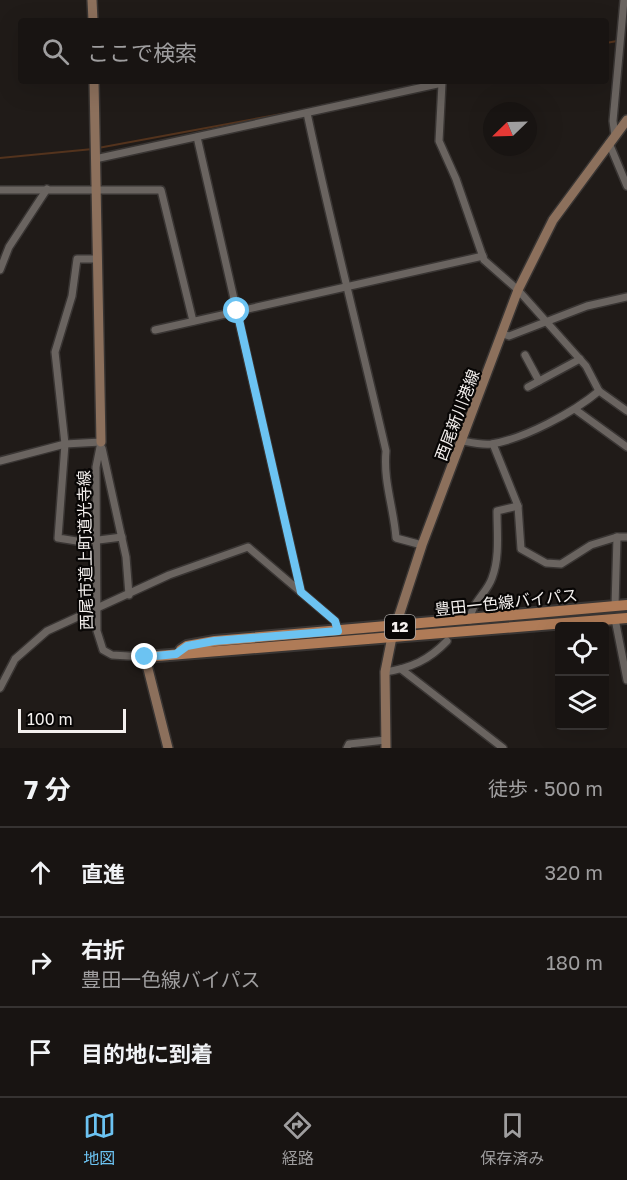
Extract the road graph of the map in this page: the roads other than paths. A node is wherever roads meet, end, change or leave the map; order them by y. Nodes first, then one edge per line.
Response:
1 (92, 0) edge
2 (624, 0) edge
3 (93, 18) edge
4 (94, 84) edge
5 (438, 84) edge
6 (442, 84) edge
7 (307, 113) junction
8 (627, 120) edge
9 (197, 137) junction
10 (612, 140) junction
11 (95, 152) junction
12 (627, 186) edge
13 (47, 189) junction
14 (96, 189) junction
15 (0, 190) edge
16 (483, 256) junction
17 (97, 259) junction
18 (0, 270) edge
19 (348, 286) junction
20 (518, 290) junction
21 (627, 297) edge
22 (237, 311) junction
23 (193, 321) junction
24 (546, 323) junction
25 (155, 330) dead end
26 (503, 334) junction
27 (525, 355) dead end
28 (580, 359) junction
29 (539, 381) junction
30 (528, 387) dead end
31 (599, 391) junction
32 (576, 410) junction
33 (627, 411) edge
34 (463, 441) junction
35 (101, 442) junction
36 (65, 444) junction
37 (493, 444) junction
38 (627, 447) edge
39 (1, 459) edge
40 (518, 506) junction
41 (122, 537) junction
42 (617, 537) junction
43 (627, 537) edge
44 (96, 540) junction
45 (422, 545) junction
46 (301, 592) junction
47 (129, 595) junction
48 (627, 605) edge
49 (615, 606) junction
50 (97, 608) junction
51 (627, 618) edge
52 (615, 619) junction
53 (470, 620) junction
54 (338, 631) junction
55 (393, 632) junction
56 (447, 641) dead end
57 (176, 654) junction
58 (145, 657) junction
59 (626, 667) edge
60 (401, 669) junction
61 (385, 672) junction
62 (627, 680) edge
63 (0, 688) edge
64 (386, 744) edge
65 (168, 748) edge
66 (347, 748) edge
67 (503, 748) edge

1 - 3 main road
2 - 10 street
4 - 11 main road
5 - 7 street
6 - 16 street
7 - 9 street
7 - 19 street
8 - 10 main road, 西尾新川港線
9 - 11 street
9 - 22 street
10 - 12 street
10 - 20 main road, 西尾新川港線
11 - 14 main road
13 - 14 street
13 - 15 street
13 - 18 street
14 - 17 main road
14 - 23 street
16 - 19 street
16 - 20 street
17 - 35 main road
17 - 36 street
19 - 22 street
19 - 45 street
20 - 24 street
20 - 26 main road, 西尾新川港線
21 - 24 street
22 - 23 street
22 - 46 street
23 - 25 street
24 - 26 street
24 - 28 street
26 - 34 main road, 西尾新川港線
27 - 29 street
28 - 29 street
28 - 31 street
29 - 30 street
31 - 32 street
31 - 33 street
32 - 37 street
32 - 38 street
34 - 37 street
34 - 45 main road, 西尾新川港線
35 - 36 street
35 - 41 street
35 - 44 street, 西尾市道上町道光寺線
36 - 39 street
36 - 44 street
37 - 40 street
40 - 42 street
40 - 53 street
41 - 44 street
41 - 47 street
42 - 43 street
42 - 49 street
44 - 50 street, 西尾市道上町道光寺線
45 - 55 main road, 西尾新川港線
46 - 47 street
46 - 54 street
47 - 50 street
48 - 49 main road, 豊田一色線バイパス / 12
49 - 53 main road, 豊田一色線バイパス / 12
50 - 58 street, 西尾市道上町道光寺線
50 - 63 street
51 - 52 main road, 豊田一色線バイパス / 12
52 - 55 main road, 豊田一色線バイパス / 12
52 - 59 street
53 - 55 main road, 豊田一色線バイパス / 12
54 - 55 main road, 豊田一色線バイパス / 12
54 - 57 main road, 豊田一色線バイパス / 12
55 - 57 main road, 豊田一色線バイパス / 12
55 - 61 main road, 西尾新川港線
56 - 60 street
57 - 58 main road, 豊田一色線バイパス / 12
58 - 65 main road
59 - 62 street
60 - 61 street
60 - 67 street
61 - 64 main road, 西尾新川港線
64 - 66 street

